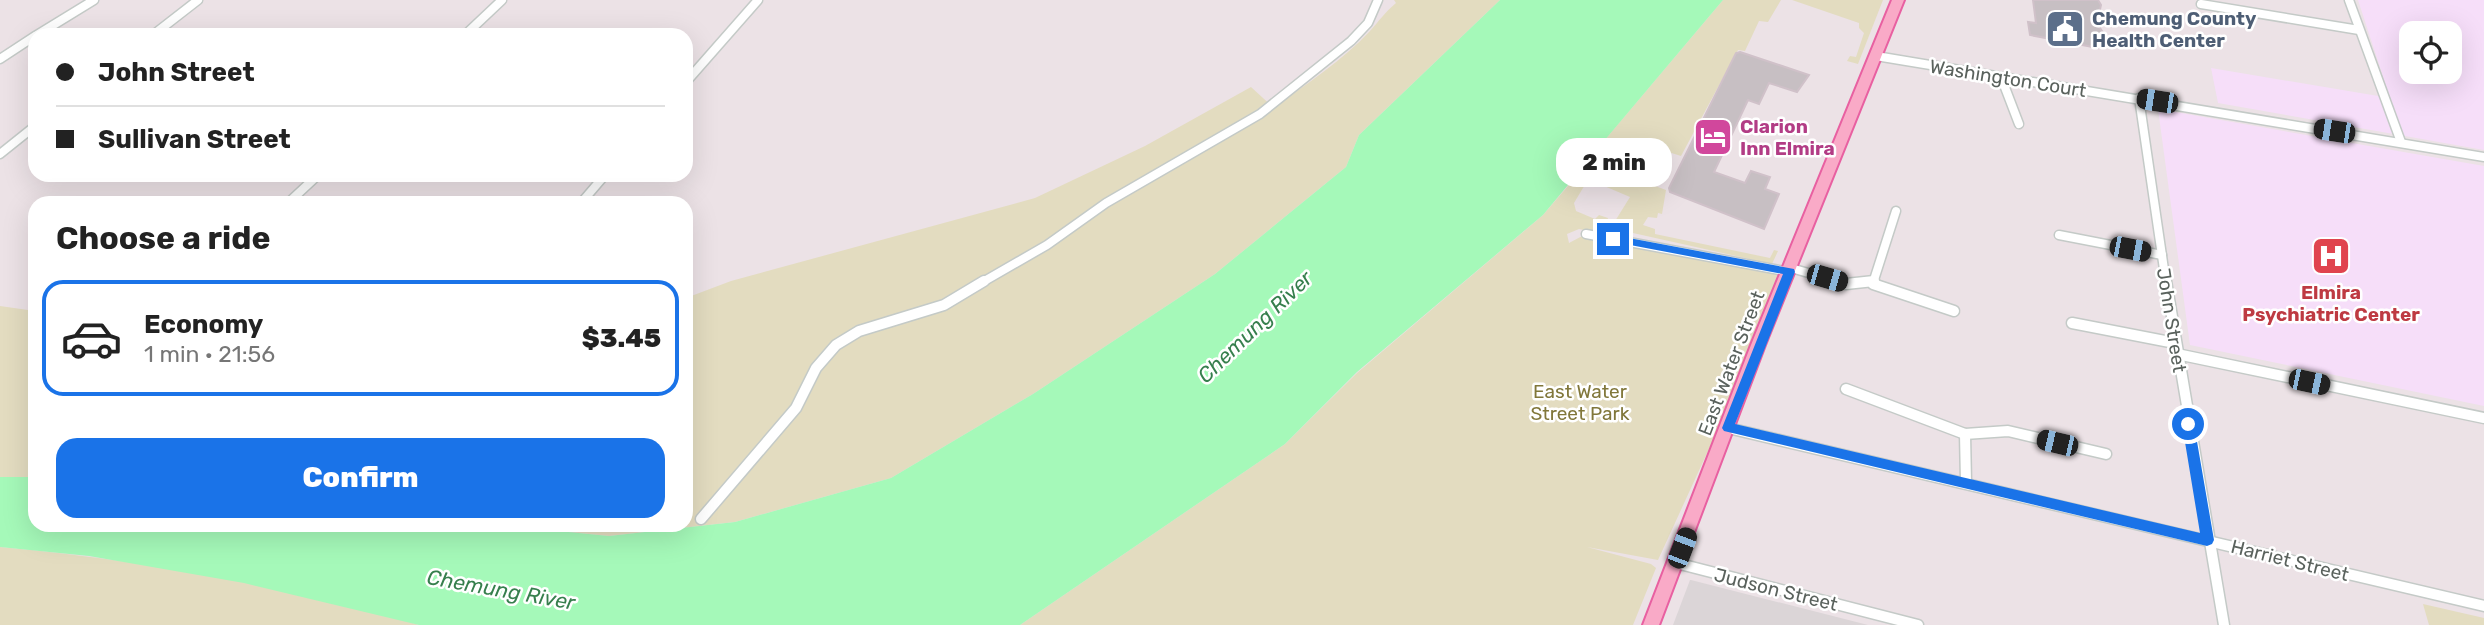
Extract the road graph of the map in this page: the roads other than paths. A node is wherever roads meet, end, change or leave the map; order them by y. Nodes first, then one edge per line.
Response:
1 (94, 0) edge
2 (198, 0) edge
3 (502, 0) edge
4 (758, 0) edge
5 (1378, 0) edge
6 (1898, 0) edge
7 (2349, 0) edge
8 (2201, 4) dead end
9 (49, 28) edge
10 (162, 28) edge
11 (473, 28) edge
12 (2359, 30) junction
13 (28, 41) edge
14 (1876, 56) junction
15 (0, 59) edge
16 (693, 74) edge
17 (2001, 77) junction
18 (2139, 98) junction
19 (2019, 124) dead end
20 (28, 132) edge
21 (2401, 142) junction
22 (0, 153) edge
23 (2484, 157) edge
24 (310, 182) edge
25 (599, 182) edge
26 (296, 196) edge
27 (587, 196) edge
28 (1896, 211) dead end
29 (1586, 233) dead end
30 (2059, 235) dead end
31 (2162, 255) junction
32 (1791, 270) junction
33 (1873, 284) junction
34 (1954, 311) dead end
35 (2071, 323) dead end
36 (2176, 349) junction
37 (1846, 389) dead end
38 (2484, 418) edge
39 (1728, 428) junction
40 (1965, 434) junction
41 (2106, 454) dead end
42 (1966, 482) junction
43 (701, 519) dead end
44 (2207, 540) junction
45 (1676, 563) junction
46 (2484, 606) edge
47 (1651, 625) edge
48 (1917, 625) edge
49 (2224, 625) edge

1 - 9 street
2 - 10 street
3 - 11 street
4 - 16 street
5 - 43 street
6 - 14 main road, East Water Street
7 - 12 street
8 - 12 street
12 - 21 street
13 - 15 street
14 - 17 street, Washington Court
14 - 32 main road, East Water Street
17 - 18 street, Washington Court
17 - 19 street
18 - 21 street, Washington Court
18 - 31 street, John Street
20 - 22 street
21 - 23 street, Washington Court
24 - 26 street
25 - 27 street
28 - 33 street
29 - 32 street
30 - 31 street
31 - 36 street, John Street
32 - 33 street
32 - 39 main road, East Water Street
33 - 34 street
35 - 36 street
36 - 38 street
36 - 44 street, John Street
37 - 40 street
39 - 42 street, Harriet Street
39 - 45 main road, East Water Street
40 - 41 street
40 - 42 street
42 - 44 street, Harriet Street
44 - 46 street, Harriet Street
44 - 49 street, John Street
45 - 47 main road, East Water Street
45 - 48 street, Judson Street

